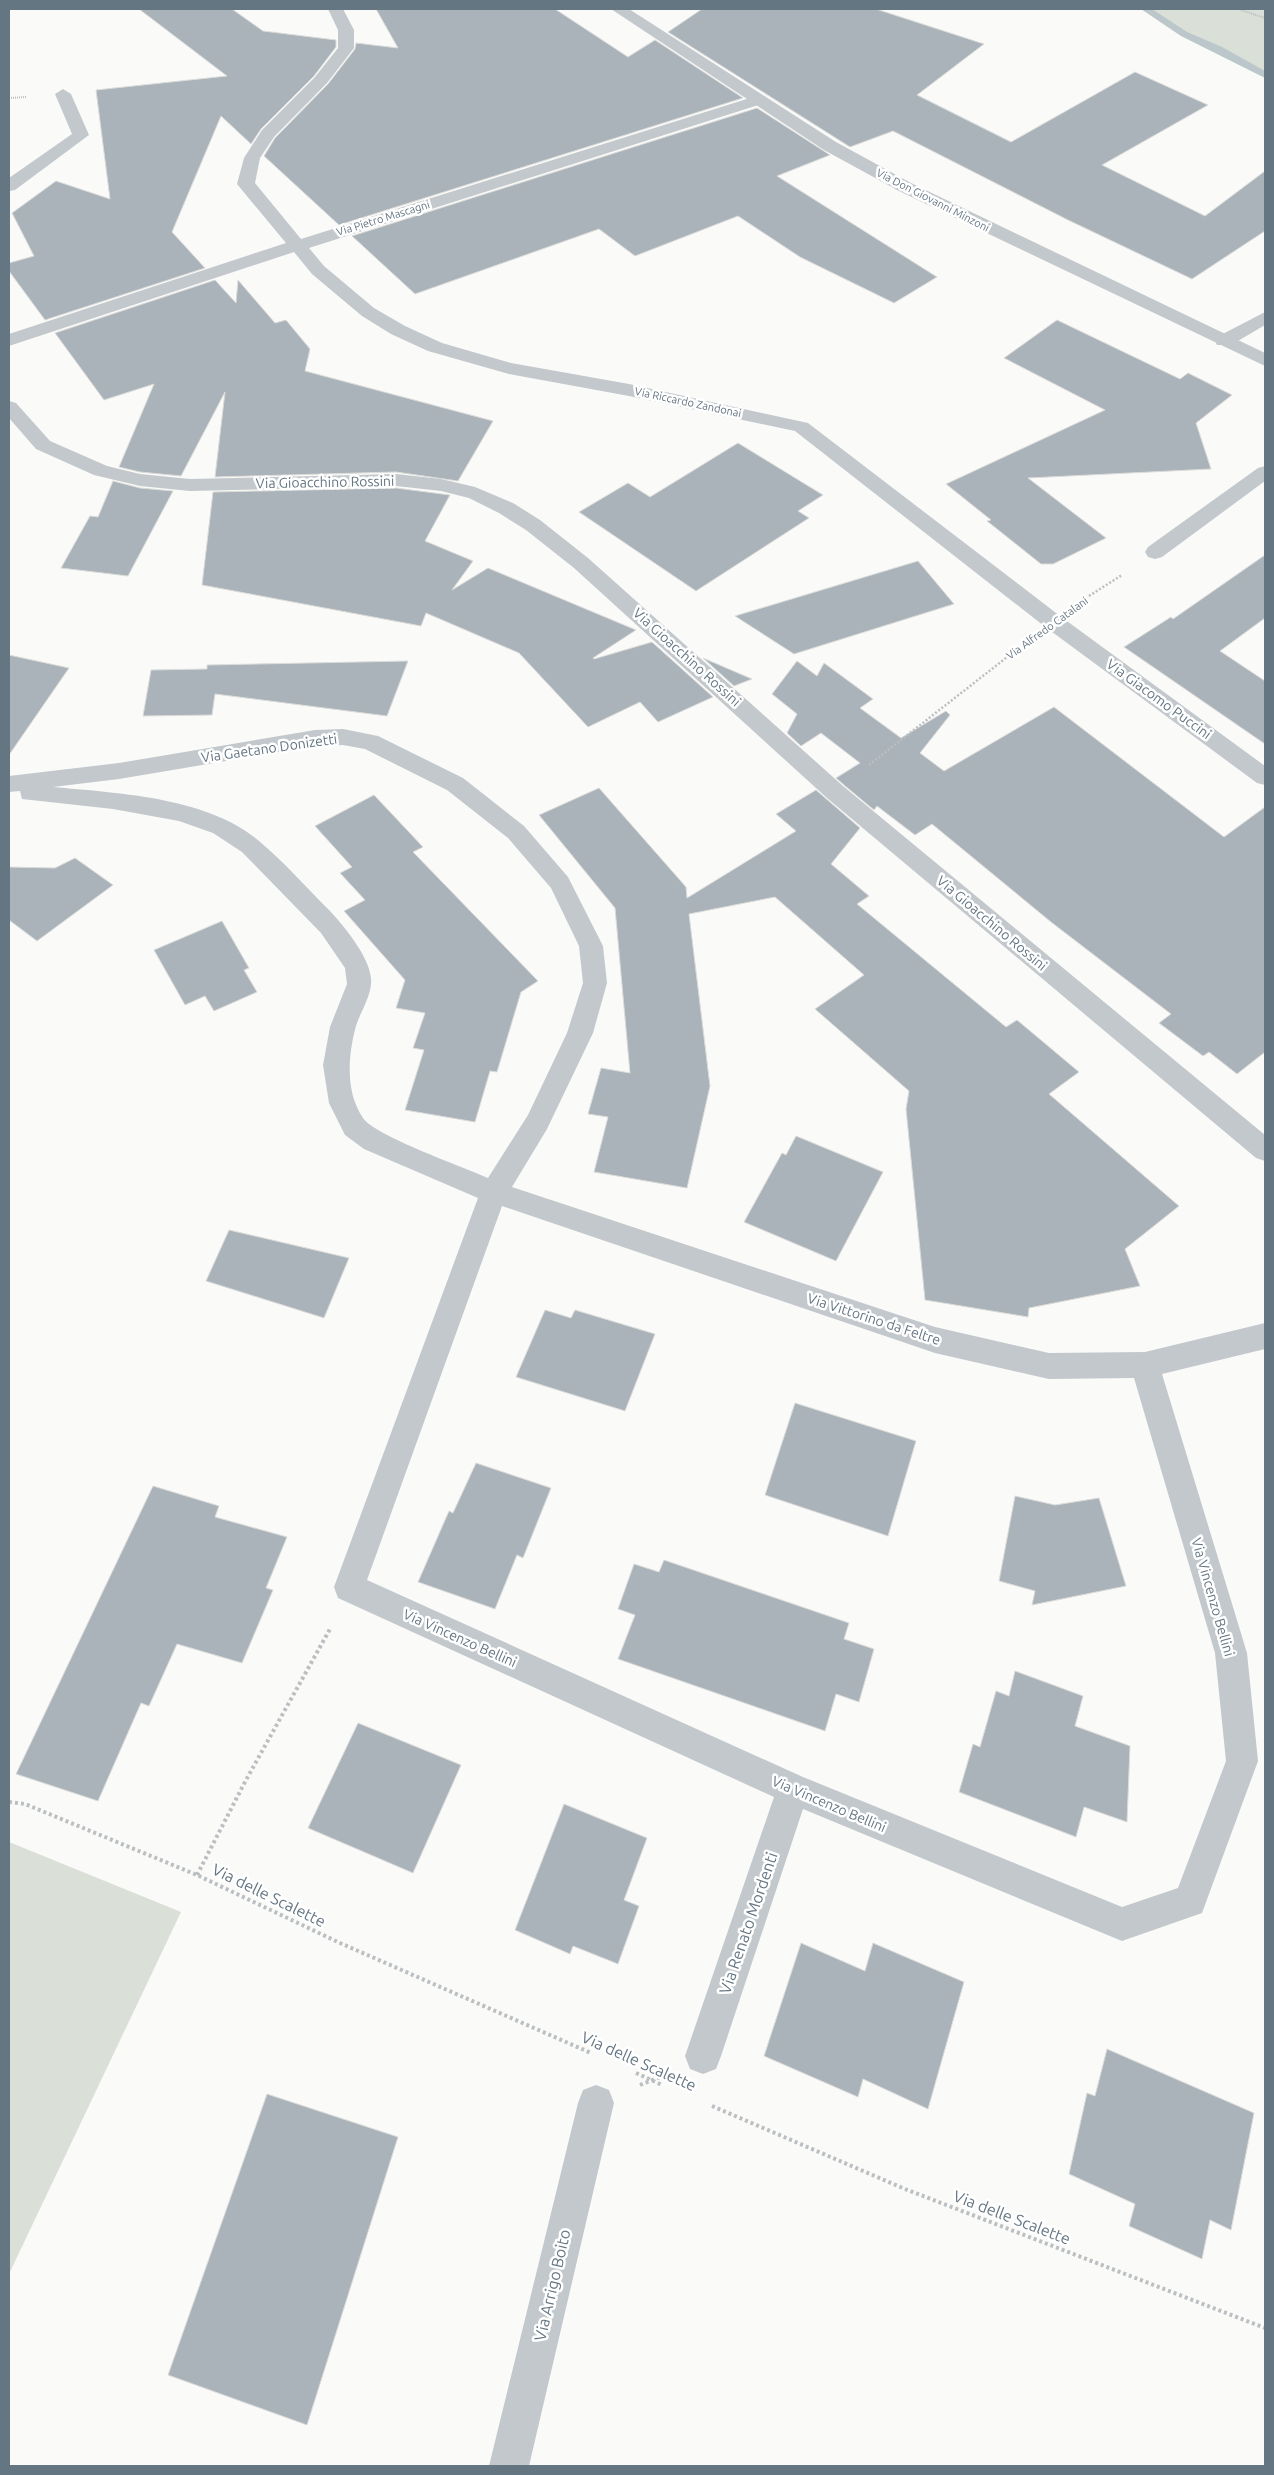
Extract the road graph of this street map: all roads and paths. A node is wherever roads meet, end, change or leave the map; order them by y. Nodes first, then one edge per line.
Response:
1 (336, 9) edge
2 (619, 9) edge
3 (1238, 9) edge
4 (1265, 18) edge
5 (63, 94) dead end
6 (759, 100) junction
7 (9, 186) edge
8 (296, 246) junction
9 (1265, 317) edge
10 (9, 340) edge
11 (1224, 341) junction
12 (1265, 360) edge
13 (9, 406) edge
14 (1265, 472) edge
15 (1155, 552) joint
16 (1052, 621) junction
17 (1265, 777) edge
18 (9, 784) edge
19 (9, 790) edge
20 (835, 792) junction
21 (1265, 1150) edge
22 (494, 1192) junction
23 (1265, 1336) edge
24 (1145, 1365) junction
25 (321, 1648) dead end
26 (793, 1790) junction
27 (9, 1802) edge
28 (197, 1875) junction
29 (703, 2056) joint
30 (599, 2057) dead end
31 (635, 2072) dead end
32 (652, 2080) junction
33 (670, 2088) dead end
34 (596, 2103) joint
35 (706, 2104) dead end
36 (1265, 2328) edge
37 (509, 2466) edge

1 - 8 street, Via Riccardo Zandonai
2 - 6 street, Via Don Giovanni Minzoni
3 - 4 path
5 - 7 street
6 - 8 street, Via Pietro Mascagni
6 - 11 street, Via Don Giovanni Minzoni
8 - 10 street, Via Pietro Mascagni
8 - 16 street, Via Riccardo Zandonai
9 - 11 street
11 - 12 street, Via Don Giovanni Minzoni
13 - 20 street, Via Gioacchino Rossini
14 - 15 street
15 - 16 path, Via Alfredo Catalani
16 - 17 street, Via Giacomo Puccini
16 - 20 path, Via Alfredo Catalani
18 - 22 street, Via Gaetano Donizetti
19 - 22 street, Via Vittorino da Feltre
20 - 21 street, Via Gioacchino Rossini
22 - 24 street, Via Vittorino da Feltre
22 - 26 street, Via Vincenzo Bellini
23 - 24 street, Via Vittorino da Feltre
24 - 26 street, Via Vincenzo Bellini
25 - 28 path
26 - 29 street, Via Renato Mordenti
27 - 28 path, Via delle Scalette
28 - 30 path, Via delle Scalette
29 - 32 path
31 - 32 path, Via delle Scalette
32 - 33 path, Via delle Scalette
32 - 34 path
34 - 37 street, Via Arrigo Boito
35 - 36 path, Via delle Scalette

